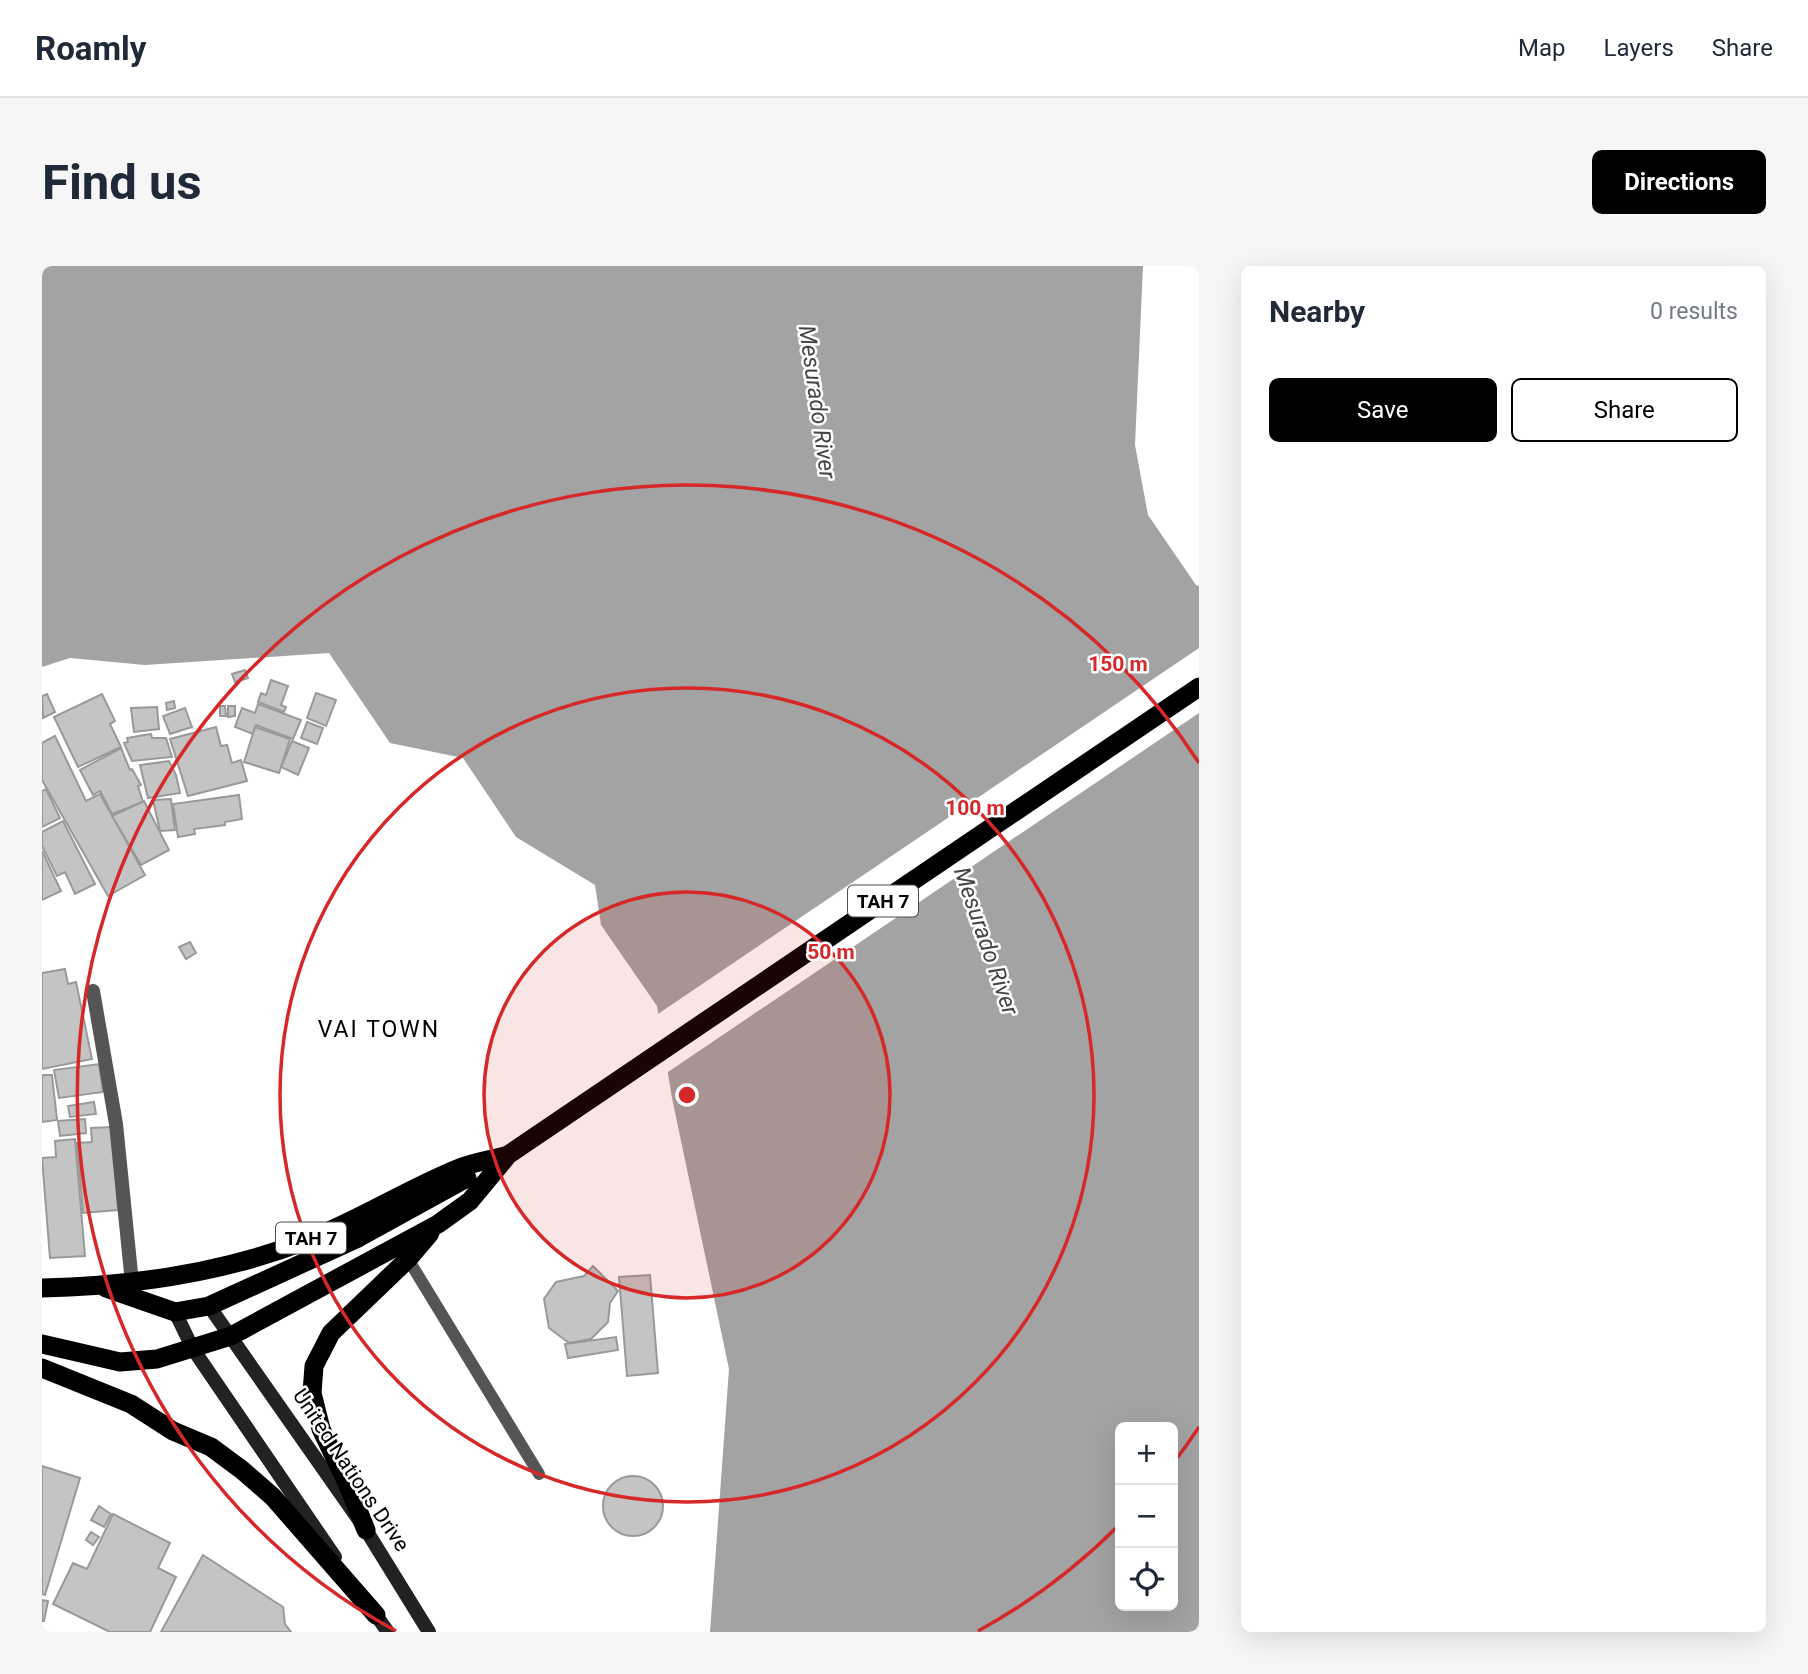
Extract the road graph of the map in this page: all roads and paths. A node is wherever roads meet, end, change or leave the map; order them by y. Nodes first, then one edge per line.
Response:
1 (1199, 687) edge
2 (93, 991) dead end
3 (508, 1155) junction
4 (438, 1224) junction
5 (408, 1259) junction
6 (132, 1283) junction
7 (42, 1287) edge
8 (103, 1287) junction
9 (209, 1306) junction
10 (175, 1312) junction
11 (231, 1336) junction
12 (42, 1345) edge
13 (193, 1349) junction
14 (42, 1368) edge
15 (539, 1474) dead end
16 (366, 1530) junction
17 (376, 1615) junction
18 (388, 1632) edge
19 (429, 1632) edge

1 - 3 highway, TAH 7
2 - 6 street
3 - 4 highway, TAH 7
3 - 6 highway, TAH 7
3 - 9 highway
4 - 5 highway
4 - 11 highway, TAH 7
5 - 15 lane
5 - 16 highway
6 - 8 highway, TAH 7
7 - 8 highway, TAH 7
8 - 10 highway
9 - 10 highway
9 - 11 main road, United Nations Drive
10 - 13 main road
11 - 13 highway, TAH 7
11 - 16 main road, United Nations Drive
12 - 13 highway, TAH 7
13 - 17 main road
14 - 17 highway
16 - 19 main road, United Nations Drive
17 - 18 main road

